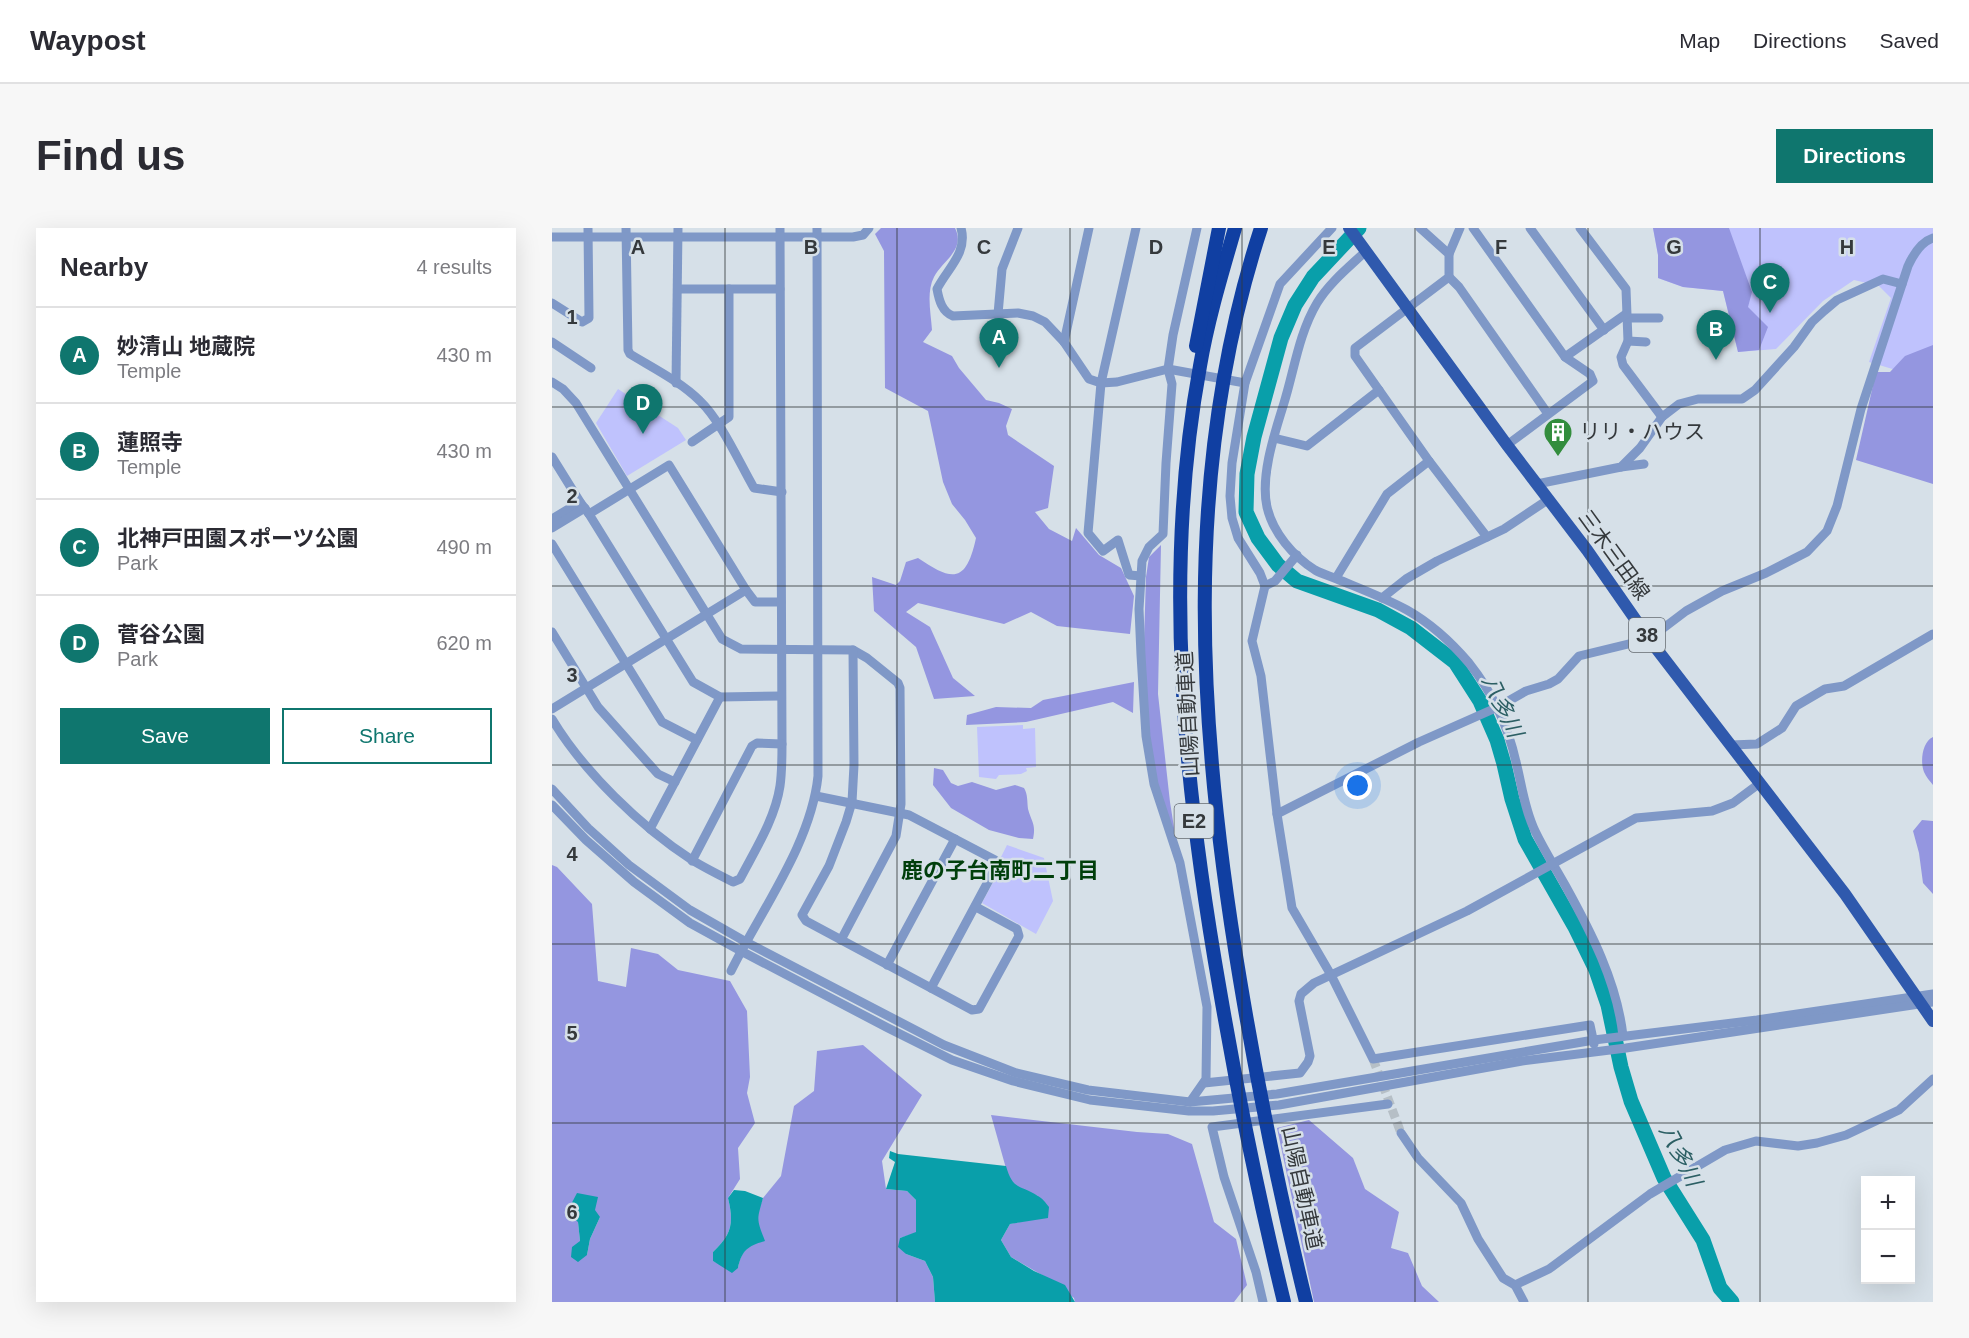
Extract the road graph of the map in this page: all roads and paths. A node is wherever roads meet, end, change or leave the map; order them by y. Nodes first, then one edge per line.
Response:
1 (869, 228) edge
2 (961, 228) edge
3 (1018, 228) edge
4 (1089, 228) edge
5 (1136, 228) edge
6 (1197, 228) edge
7 (1219, 228) edge
8 (1235, 228) edge
9 (1261, 228) edge
10 (1270, 228) edge
11 (1332, 228) edge
12 (1349, 228) edge
13 (1420, 228) edge
14 (1460, 228) edge
15 (1473, 228) edge
16 (1530, 228) edge
17 (1580, 228) edge
18 (589, 232) edge
19 (678, 232) edge
20 (626, 233) edge
21 (781, 233) edge
22 (817, 233) edge
23 (552, 237) edge
24 (1933, 238) edge
25 (1365, 249) junction
26 (1449, 254) junction
27 (1449, 277) junction
28 (1902, 284) junction
29 (678, 289) junction
30 (729, 289) junction
31 (780, 289) junction
32 (552, 303) edge
33 (1407, 307) junction
34 (998, 314) junction
35 (1626, 316) junction
36 (1659, 318) dead end
37 (1604, 330) junction
38 (1628, 341) junction
39 (552, 342) edge
40 (1064, 342) junction
41 (1646, 342) dead end
42 (1565, 357) junction
43 (591, 368) dead end
44 (1168, 369) junction
45 (552, 382) edge
46 (676, 383) junction
47 (1101, 383) junction
48 (1245, 383) junction
49 (1379, 390) junction
50 (1548, 414) junction
51 (1662, 417) junction
52 (718, 425) junction
53 (1274, 438) junction
54 (692, 442) dead end
55 (1507, 444) junction
56 (552, 457) edge
57 (1429, 461) junction
58 (1644, 464) dead end
59 (1621, 467) junction
60 (1537, 484) junction
61 (630, 489) junction
62 (782, 492) junction
63 (1549, 500) junction
64 (585, 508) junction
65 (1182, 518) junction
66 (552, 519) edge
67 (1206, 522) junction
68 (552, 528) edge
69 (1487, 537) junction
70 (552, 544) edge
71 (1297, 555) junction
72 (1141, 576) junction
73 (1336, 578) junction
74 (1265, 586) junction
75 (746, 590) junction
76 (1382, 598) junction
77 (781, 602) junction
78 (706, 614) junction
79 (552, 632) edge
80 (1933, 634) edge
81 (666, 639) junction
82 (1649, 639) junction
83 (782, 649) junction
84 (818, 650) junction
85 (853, 650) junction
86 (626, 663) junction
87 (587, 688) junction
88 (781, 696) junction
89 (720, 697) junction
90 (1498, 707) junction
91 (552, 709) edge
92 (552, 718) edge
93 (697, 740) junction
94 (782, 744) junction
95 (1731, 745) junction
96 (675, 782) junction
97 (1760, 783) junction
98 (552, 789) edge
99 (816, 796) junction
100 (852, 802) junction
101 (552, 805) edge
102 (900, 813) junction
103 (1277, 814) junction
104 (650, 829) junction
105 (955, 839) junction
106 (692, 861) junction
107 (1553, 863) junction
108 (976, 907) junction
109 (841, 940) junction
110 (743, 946) junction
111 (887, 965) junction
112 (731, 970) dead end
113 (1331, 975) junction
114 (931, 988) junction
115 (1933, 994) edge
116 (1924, 1001) edge
117 (1933, 1021) edge
118 (1623, 1036) junction
119 (1594, 1040) junction
120 (1595, 1052) junction
121 (1933, 1079) edge
122 (1204, 1083) junction
123 (1190, 1102) junction
124 (1389, 1104) dead end
125 (1401, 1133) tunnel mouth
126 (1515, 1285) junction
127 (1263, 1302) edge
128 (1284, 1302) edge
129 (1306, 1302) edge
130 (1524, 1302) edge

1 - 22 street
2 - 34 street
3 - 34 street
4 - 40 street
5 - 47 street
6 - 44 street
7 - 65 highway, E2
8 - 65 highway, 山陽自動車道 / E2
9 - 67 highway, 山陽自動車道 / E2
10 - 67 highway
11 - 48 street
12 - 25 main road, 三木三田線 / 38
13 - 26 street
14 - 26 street
15 - 42 street
16 - 37 street
17 - 35 street
18 - 20 street
18 - 23 street
18 - 32 street
19 - 20 street
19 - 21 street
19 - 29 street
20 - 46 street
21 - 22 street
21 - 31 street
22 - 84 street
24 - 28 street
25 - 33 main road, 三木三田線 / 38
25 - 53 street
26 - 27 street
27 - 33 street
27 - 50 street
28 - 51 street
28 - 82 street
29 - 30 street
29 - 46 street
30 - 31 street
30 - 52 street
31 - 62 street
33 - 49 street
33 - 55 main road, 三木三田線 / 38
34 - 40 street
35 - 36 street
35 - 37 street
35 - 38 street
37 - 42 street
38 - 41 street
38 - 51 street
39 - 43 street
40 - 47 street
42 - 50 street
44 - 47 street
44 - 48 street
44 - 72 street
45 - 61 street
46 - 52 street
47 - 72 street
48 - 74 street
49 - 53 street
49 - 57 street
50 - 55 street
51 - 59 street
52 - 54 street
52 - 62 street
53 - 71 street
55 - 60 main road, 三木三田線 / 38
56 - 64 street
57 - 69 street
57 - 73 street
58 - 59 street
59 - 60 street
60 - 63 main road, 三木三田線 / 38
61 - 64 street
61 - 75 street
61 - 78 street
62 - 77 street
63 - 69 street
63 - 82 main road, 三木三田線 / 38
64 - 66 street
64 - 68 street
64 - 81 street
65 - 128 highway, 山陽自動車道 / E2
67 - 129 highway, 山陽自動車道 / E2
69 - 76 street
70 - 86 street
71 - 73 street
71 - 74 street
72 - 122 street
73 - 76 street
74 - 103 street
75 - 77 street
75 - 78 street
76 - 90 street
77 - 83 street
78 - 81 street
78 - 83 street
79 - 87 street
80 - 95 street
81 - 86 street
81 - 89 street
82 - 90 street
82 - 95 main road, 三木三田線 / 38
83 - 84 street
83 - 88 street
84 - 85 street
84 - 99 street
85 - 100 street
85 - 102 street
86 - 87 street
86 - 93 street
87 - 91 street
87 - 96 street
88 - 89 street
88 - 94 street
89 - 93 street
90 - 103 street
90 - 107 street
92 - 104 street
93 - 96 street
94 - 106 street
94 - 106 street
95 - 97 main road, 三木三田線 / 38
96 - 104 street
97 - 107 street
97 - 116 main road, 三木三田線 / 38
98 - 110 street
99 - 100 street
99 - 110 street
100 - 102 street
100 - 109 street
101 - 110 street
102 - 105 street
102 - 109 street
103 - 113 street
104 - 106 street
105 - 108 street
105 - 111 street
107 - 113 street
107 - 118 street
108 - 114 street
108 - 114 street
109 - 111 street
110 - 112 street
110 - 120 street
110 - 123 street
111 - 114 street
113 - 119 street
113 - 122 street
115 - 116 street
116 - 117 main road, 三木三田線 / 38
116 - 118 street
116 - 120 street
118 - 119 street
119 - 120 street
119 - 123 street
121 - 126 street
122 - 123 street
124 - 127 street
125 - 126 street
126 - 130 street

